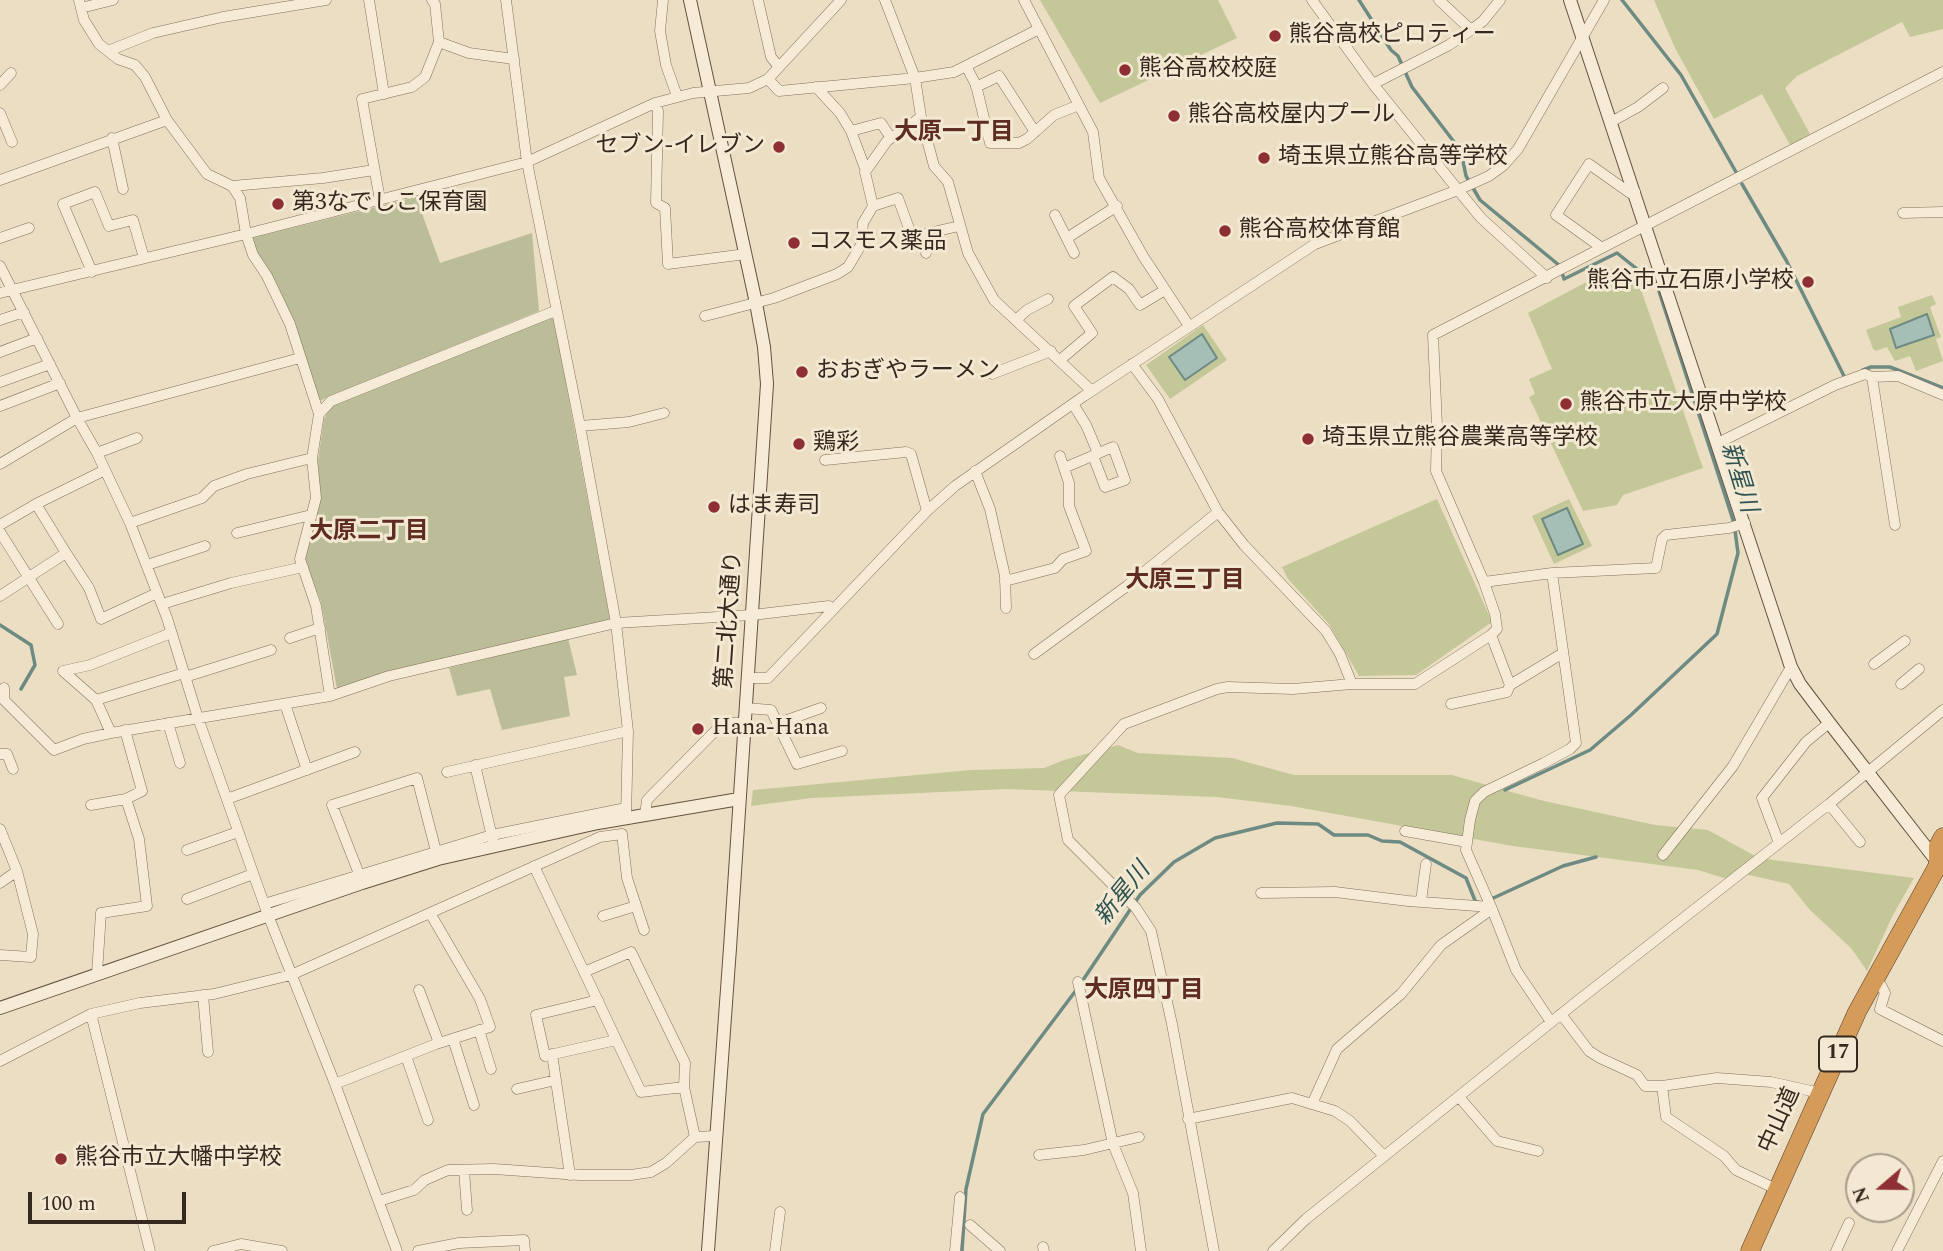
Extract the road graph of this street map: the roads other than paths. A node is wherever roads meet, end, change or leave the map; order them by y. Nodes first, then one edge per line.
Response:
1 (113, 0) edge
2 (326, 0) edge
3 (369, 0) edge
4 (432, 0) edge
5 (506, 0) edge
6 (663, 0) edge
7 (690, 0) edge
8 (758, 0) edge
9 (841, 0) edge
10 (886, 0) edge
11 (1024, 0) edge
12 (1312, 0) edge
13 (1439, 0) edge
14 (1500, 0) edge
15 (1570, 0) edge
16 (1604, 0) edge
17 (80, 4) edge
18 (1039, 29) junction
19 (1471, 30) junction
20 (1583, 37) junction
21 (439, 42) junction
22 (108, 51) junction
23 (514, 59) junction
24 (778, 66) junction
25 (965, 66) junction
26 (1943, 72) edge
27 (11, 73) dead end
28 (915, 78) junction
29 (768, 79) junction
30 (1373, 84) junction
31 (0, 85) edge
32 (976, 86) junction
33 (816, 87) junction
34 (1663, 88) dead end
35 (710, 90) junction
36 (384, 94) junction
37 (677, 96) junction
38 (655, 103) junction
39 (1079, 105) junction
40 (0, 113) edge
41 (921, 117) junction
42 (167, 120) junction
43 (1611, 122) junction
44 (851, 131) junction
45 (1035, 132) junction
46 (112, 138) junction
47 (891, 138) junction
48 (12, 142) dead end
49 (527, 162) junction
50 (374, 170) junction
51 (866, 171) junction
52 (0, 180) edge
53 (232, 186) junction
54 (123, 188) dead end
55 (1461, 189) junction
56 (1635, 192) junction
57 (380, 200) junction
58 (873, 206) junction
59 (1116, 206) junction
60 (1943, 212) edge
61 (1903, 213) dead end
62 (1055, 215) dead end
63 (1646, 225) junction
64 (958, 226) junction
65 (29, 229) dead end
66 (246, 234) junction
67 (923, 235) junction
68 (0, 238) edge
69 (1067, 238) junction
70 (1602, 248) junction
71 (926, 253) dead end
72 (1074, 253) dead end
73 (746, 254) junction
74 (144, 258) junction
75 (0, 266) edge
76 (92, 272) junction
77 (1551, 276) junction
78 (12, 289) junction
79 (1166, 290) junction
80 (0, 293) edge
81 (1048, 299) dead end
82 (756, 303) junction
83 (555, 311) junction
84 (24, 312) junction
85 (705, 316) dead end
86 (0, 320) edge
87 (1016, 320) junction
88 (1189, 326) junction
89 (37, 338) junction
90 (1051, 351) junction
91 (0, 352) edge
92 (300, 358) junction
93 (1060, 360) junction
94 (50, 363) junction
95 (1132, 364) junction
96 (992, 374) dead end
97 (1872, 377) junction
98 (0, 382) edge
99 (60, 383) junction
100 (1092, 391) junction
101 (1943, 395) edge
102 (1073, 404) junction
103 (0, 406) edge
104 (664, 413) dead end
105 (319, 414) junction
106 (77, 418) junction
107 (580, 426) junction
108 (137, 438) dead end
109 (1717, 439) junction
110 (97, 453) junction
111 (1060, 456) dead end
112 (312, 458) junction
113 (825, 460) dead end
114 (0, 464) edge
115 (1064, 468) junction
116 (105, 470) junction
117 (975, 471) junction
118 (36, 504) junction
119 (927, 510) junction
120 (1218, 512) junction
121 (311, 515) junction
122 (130, 523) junction
123 (1743, 524) junction
124 (0, 525) edge
125 (1895, 525) dead end
126 (0, 532) edge
127 (237, 533) dead end
128 (205, 546) dead end
129 (66, 554) junction
130 (147, 565) junction
131 (303, 566) junction
132 (1552, 573) junction
133 (28, 577) junction
134 (1005, 581) junction
135 (1484, 582) junction
136 (158, 593) junction
137 (0, 596) edge
138 (162, 604) junction
139 (832, 608) junction
140 (1006, 608) dead end
141 (752, 615) junction
142 (615, 623) junction
143 (58, 624) dead end
144 (320, 628) junction
145 (171, 633) junction
146 (1491, 635) junction
147 (290, 638) dead end
148 (1905, 641) dead end
149 (271, 650) dead end
150 (1563, 653) junction
151 (1034, 654) dead end
152 (1874, 664) dead end
153 (1791, 667) junction
154 (1919, 669) dead end
155 (184, 675) junction
156 (747, 678) junction
157 (1352, 684) junction
158 (1901, 684) dead end
159 (1510, 685) junction
160 (4, 688) dead end
161 (330, 696) junction
162 (96, 700) junction
163 (285, 704) junction
164 (1451, 704) dead end
165 (745, 708) junction
166 (821, 708) dead end
167 (1943, 710) edge
168 (198, 718) junction
169 (168, 723) junction
170 (744, 723) junction
171 (779, 723) junction
172 (1829, 723) junction
173 (125, 730) junction
174 (628, 730) junction
175 (111, 733) junction
176 (842, 751) dead end
177 (355, 752) dead end
178 (0, 754) edge
179 (180, 763) dead end
180 (475, 765) junction
181 (13, 769) dead end
182 (307, 769) junction
183 (447, 772) dead end
184 (1868, 772) junction
185 (126, 799) junction
186 (227, 799) junction
187 (739, 799) junction
188 (1829, 804) junction
189 (91, 805) dead end
190 (626, 813) junction
191 (645, 815) junction
192 (597, 823) junction
193 (0, 829) edge
194 (1405, 831) dead end
195 (238, 832) junction
196 (600, 837) junction
197 (1943, 837) edge
198 (493, 840) junction
199 (1467, 842) junction
200 (1860, 842) dead end
201 (1779, 843) junction
202 (187, 850) dead end
203 (437, 855) junction
204 (1663, 855) dead end
205 (1941, 863) edge
206 (1426, 864) dead end
207 (534, 866) junction
208 (17, 871) junction
209 (253, 874) junction
210 (361, 878) junction
211 (0, 883) edge
212 (1261, 893) dead end
213 (187, 899) dead end
214 (1421, 901) junction
215 (636, 906) junction
216 (1492, 908) junction
217 (266, 909) junction
218 (430, 913) junction
219 (603, 916) dead end
220 (644, 930) dead end
221 (0, 955) edge
222 (584, 972) junction
223 (97, 973) junction
224 (291, 975) junction
225 (1873, 981) junction
226 (1079, 986) dead end
227 (419, 990) dead end
228 (203, 995) junction
229 (597, 1000) junction
230 (0, 1008) edge
231 (91, 1014) junction
232 (1561, 1014) junction
233 (1551, 1022) junction
234 (479, 1031) junction
235 (453, 1039) junction
236 (616, 1040) junction
237 (1943, 1041) edge
238 (439, 1043) junction
239 (208, 1052) dead end
240 (552, 1054) junction
241 (407, 1056) junction
242 (0, 1061) edge
243 (491, 1069) dead end
244 (556, 1080) junction
245 (335, 1084) junction
246 (684, 1087) junction
247 (1662, 1087) junction
248 (517, 1089) dead end
249 (1820, 1093) junction
250 (1459, 1097) junction
251 (1312, 1104) junction
252 (474, 1105) dead end
253 (1188, 1119) junction
254 (428, 1120) dead end
255 (715, 1136) junction
256 (695, 1137) junction
257 (1139, 1137) dead end
258 (1113, 1144) junction
259 (1538, 1151) dead end
260 (1039, 1155) dead end
261 (1384, 1156) junction
262 (1943, 1161) edge
263 (464, 1170) junction
264 (570, 1175) junction
265 (1778, 1190) junction
266 (960, 1197) dead end
267 (379, 1201) junction
268 (467, 1210) dead end
269 (780, 1212) dead end
270 (1849, 1223) dead end
271 (970, 1224) dead end
272 (150, 1251) edge
273 (213, 1251) edge
274 (282, 1251) edge
275 (397, 1251) edge
276 (418, 1251) edge
277 (525, 1251) edge
278 (708, 1251) edge
279 (775, 1251) edge
280 (955, 1251) edge
281 (1000, 1251) edge
282 (1141, 1251) edge
283 (1214, 1251) edge
284 (1273, 1251) edge
285 (1750, 1251) edge
286 (1836, 1251) edge
287 (1897, 1251) edge

1 - 17 street
2 - 22 street
3 - 36 street
4 - 21 street
5 - 23 street
6 - 37 street
7 - 35 street, 第二北大通り
8 - 24 street
9 - 24 street
10 - 28 street
11 - 18 street
12 - 30 street
13 - 19 street
14 - 19 street
15 - 20 street
16 - 20 street
17 - 22 street
18 - 25 street
18 - 39 street
19 - 30 street
20 - 43 street
20 - 55 street
21 - 23 street
21 - 36 street
22 - 42 street
23 - 49 street
24 - 29 street
25 - 28 street
25 - 32 street
26 - 63 street
27 - 31 street
28 - 33 street
28 - 41 street
29 - 33 street
29 - 35 street
30 - 55 street
32 - 45 street
32 - 45 street
33 - 44 street
34 - 43 street
35 - 37 street
35 - 73 street, 第二北大通り
36 - 50 street
37 - 38 street
38 - 49 street
38 - 73 street
39 - 45 street
39 - 59 street
40 - 48 street
41 - 47 street
41 - 64 street
42 - 46 street
42 - 53 street
43 - 56 street
44 - 47 street
44 - 51 street
46 - 52 street
46 - 54 street
47 - 51 street
49 - 57 street
49 - 83 street
50 - 53 street
50 - 57 street
51 - 58 street
53 - 66 street
55 - 77 street
55 - 88 street
56 - 63 street
56 - 70 street
57 - 66 street
58 - 67 street
58 - 82 street
59 - 69 street
59 - 79 street
60 - 61 street
62 - 69 street
63 - 70 street
63 - 109 street
64 - 67 street
64 - 87 street
65 - 68 street
66 - 74 street
66 - 92 street
67 - 71 street
69 - 72 street
70 - 77 street
73 - 82 street, 第二北大通り
74 - 76 street
74 - 76 street
75 - 78 street
76 - 78 street
77 - 135 street
78 - 80 street
78 - 84 street
79 - 88 street
79 - 93 street
81 - 87 street
82 - 85 street
82 - 141 street, 第二北大通り
83 - 105 street
83 - 107 street
84 - 86 street
84 - 89 street
87 - 90 street
88 - 95 street
89 - 91 street
89 - 94 street
90 - 93 street
90 - 96 street
92 - 105 street
92 - 106 street
93 - 100 street
94 - 98 street
94 - 99 street
95 - 100 street
95 - 120 street
97 - 101 street
97 - 109 street
97 - 125 street
99 - 103 street
99 - 106 street
100 - 102 street
102 - 115 street
102 - 117 street
104 - 107 street
105 - 112 street
106 - 110 street
106 - 114 street
107 - 142 street
108 - 110 street
109 - 123 street
110 - 116 street
111 - 115 street
112 - 121 street
112 - 122 street
113 - 119 street
115 - 134 street
116 - 118 street
116 - 122 street
117 - 119 street
117 - 134 street
118 - 124 street
118 - 129 street
119 - 139 street
120 - 151 street
120 - 157 street
121 - 127 street
121 - 131 street
122 - 130 street
123 - 132 street
123 - 153 street
126 - 133 street
128 - 130 street
129 - 133 street
129 - 136 street
130 - 136 street
131 - 138 street
131 - 144 street
132 - 135 street
132 - 150 street
133 - 137 street
133 - 143 street
134 - 140 street
135 - 146 street
136 - 138 street
138 - 145 street
139 - 141 street
139 - 156 street
141 - 142 street
141 - 156 street, 第二北大通り
142 - 161 street
142 - 174 street
144 - 147 street
144 - 161 street
145 - 155 street
145 - 162 street
146 - 157 street
146 - 159 street
148 - 152 street
149 - 155 street
150 - 159 street
150 - 199 street
153 - 172 street
153 - 204 street
154 - 158 street
155 - 162 street
155 - 168 street
156 - 165 street, 第二北大通り
157 - 253 street
159 - 164 street
160 - 175 street
161 - 163 street
162 - 175 street
163 - 168 street
163 - 182 street
165 - 170 street, 第二北大通り
165 - 171 street
166 - 171 street
167 - 184 street
168 - 169 street
168 - 186 street
169 - 173 street
169 - 179 street
170 - 187 street, 第二北大通り
170 - 191 street
171 - 176 street
172 - 184 street
172 - 201 street
173 - 175 street
173 - 185 street
174 - 180 street
174 - 190 street
177 - 182 street
178 - 181 street
180 - 183 street
180 - 198 street
182 - 186 street
184 - 188 street
184 - 205 street
185 - 189 street
185 - 223 street
186 - 195 street
187 - 191 street
187 - 255 street, 第二北大通り
188 - 200 street
188 - 201 street
190 - 191 street
190 - 192 street
190 - 198 street
192 - 196 street
192 - 198 street
193 - 208 street
194 - 199 street
195 - 202 street
195 - 209 street
196 - 207 street
196 - 215 street
197 - 205 highway, 中山道 / 17
198 - 203 street
199 - 216 street
201 - 232 street
203 - 210 street
203 - 210 street
205 - 225 highway, 中山道 / 17
206 - 214 street
207 - 218 street
207 - 222 street
208 - 211 street
208 - 221 street
209 - 213 street
209 - 217 street
210 - 217 street
212 - 214 street
214 - 216 street
215 - 219 street
215 - 220 street
216 - 233 street
216 - 251 street
217 - 223 street
217 - 224 street
218 - 224 street
218 - 234 street
222 - 229 street
222 - 246 street
223 - 230 street
224 - 228 street
224 - 245 street
225 - 237 street
225 - 249 highway, 中山道 / 17
226 - 258 street
227 - 238 street
228 - 231 street
228 - 239 street
229 - 236 street
229 - 240 street
231 - 242 street
231 - 272 street
232 - 233 street
232 - 247 street
233 - 250 street
234 - 235 street
234 - 243 street
235 - 238 street
235 - 252 street
236 - 240 street
236 - 246 street
238 - 241 street
240 - 244 street
241 - 245 street
241 - 254 street
244 - 248 street
244 - 264 street
245 - 267 street
246 - 256 street
247 - 249 street
247 - 265 street
249 - 265 highway, 中山道 / 17
250 - 259 street
250 - 261 street
251 - 253 street
251 - 261 street
253 - 283 street
255 - 256 street
255 - 278 street, 第二北大通り
256 - 264 street
257 - 258 street
258 - 260 street
258 - 282 street
261 - 284 street
262 - 287 street
263 - 264 street
263 - 267 street
263 - 268 street
265 - 285 highway, 中山道 / 17
266 - 280 street
267 - 275 street
269 - 279 street
270 - 286 street
271 - 281 street
273 - 274 street
276 - 277 street

